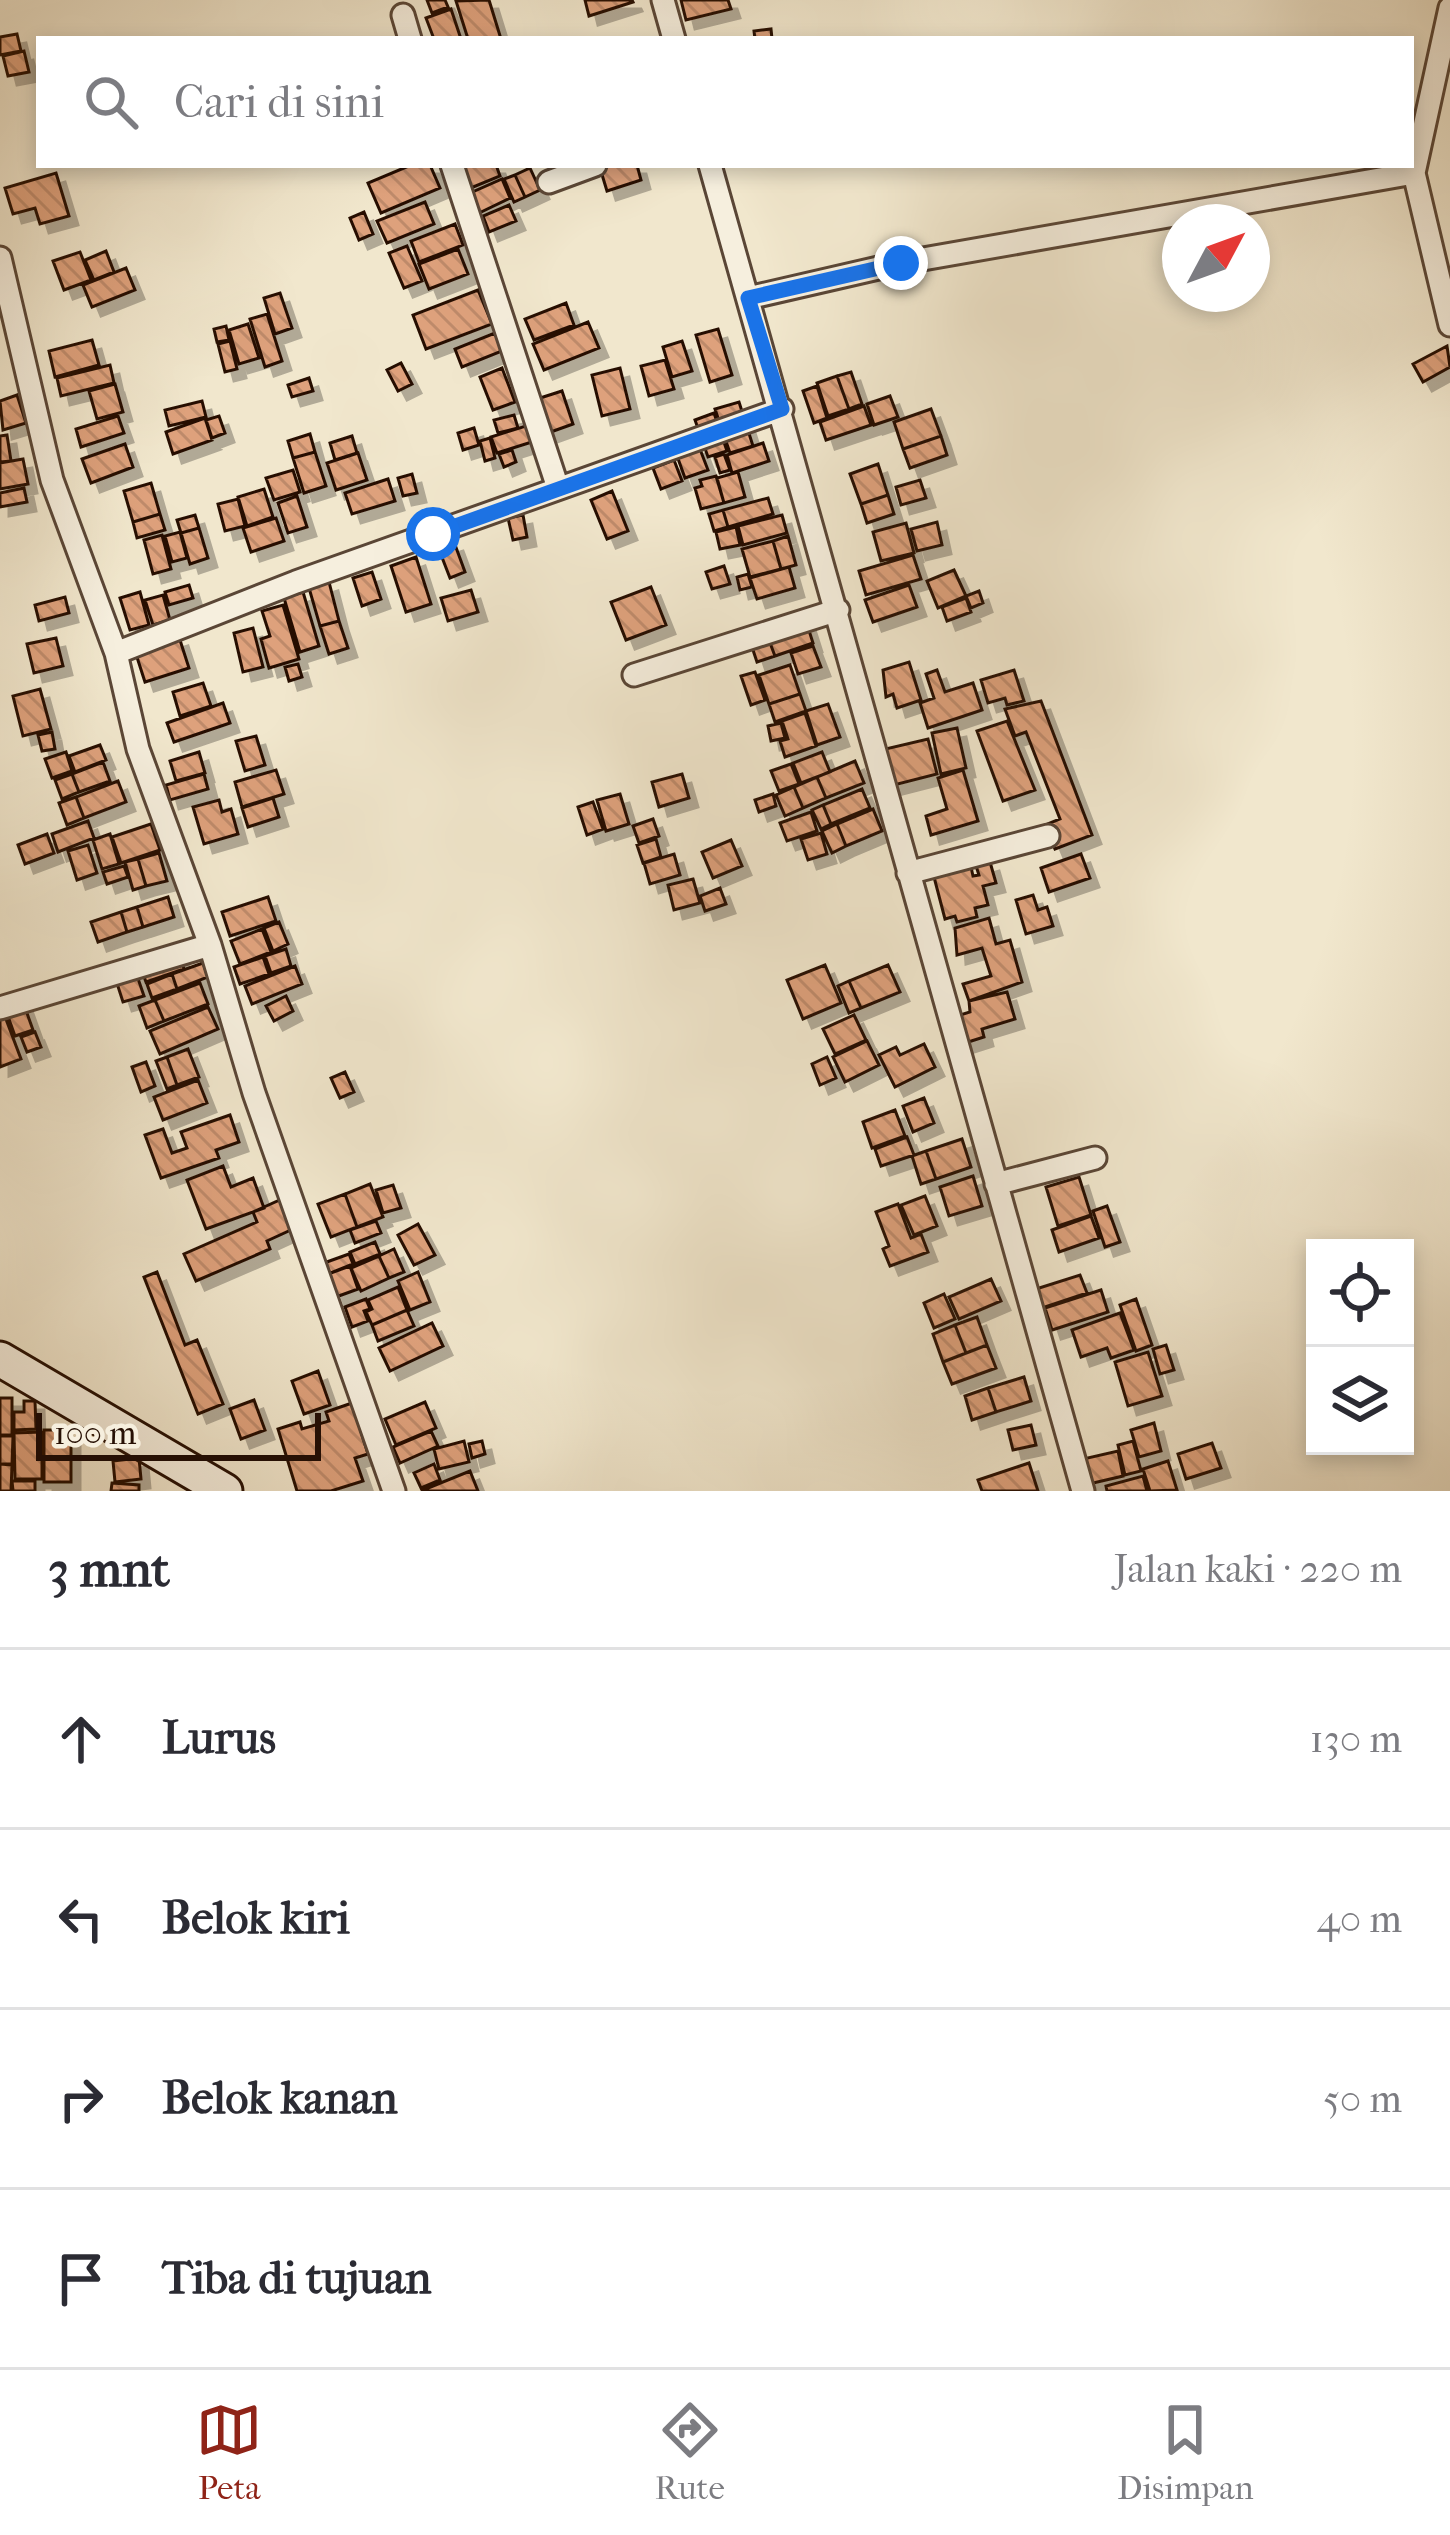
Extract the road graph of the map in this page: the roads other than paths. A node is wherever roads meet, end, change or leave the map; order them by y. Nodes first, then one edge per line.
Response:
1 (663, 0) edge
2 (1450, 8) edge
3 (403, 15) dead end
4 (409, 36) edge
5 (673, 36) edge
6 (1414, 140) edge
7 (453, 168) edge
8 (587, 168) edge
9 (711, 168) edge
10 (1406, 168) edge
11 (1405, 173) junction
12 (549, 182) dead end
13 (0, 258) edge
14 (748, 298) junction
15 (8, 322) edge
16 (1450, 325) edge
17 (782, 409) junction
18 (559, 488) junction
19 (838, 610) junction
20 (116, 653) junction
21 (634, 675) dead end
22 (1048, 836) dead end
23 (908, 873) junction
24 (210, 945) junction
25 (0, 1008) edge
26 (1095, 1158) dead end
27 (996, 1184) junction
28 (0, 1359) edge
29 (225, 1491) edge
30 (394, 1491) edge
31 (1083, 1491) edge

1 - 5 street
2 - 6 street
3 - 4 street
7 - 18 street
8 - 12 street
9 - 14 street
10 - 11 street
11 - 14 street
11 - 16 street
13 - 15 street
14 - 17 street
15 - 20 street
17 - 18 street
17 - 19 street
18 - 20 street
19 - 21 street
19 - 23 street
20 - 24 street
22 - 23 street
23 - 27 street
24 - 25 street
24 - 30 street
26 - 27 street
27 - 31 street
28 - 29 main road

